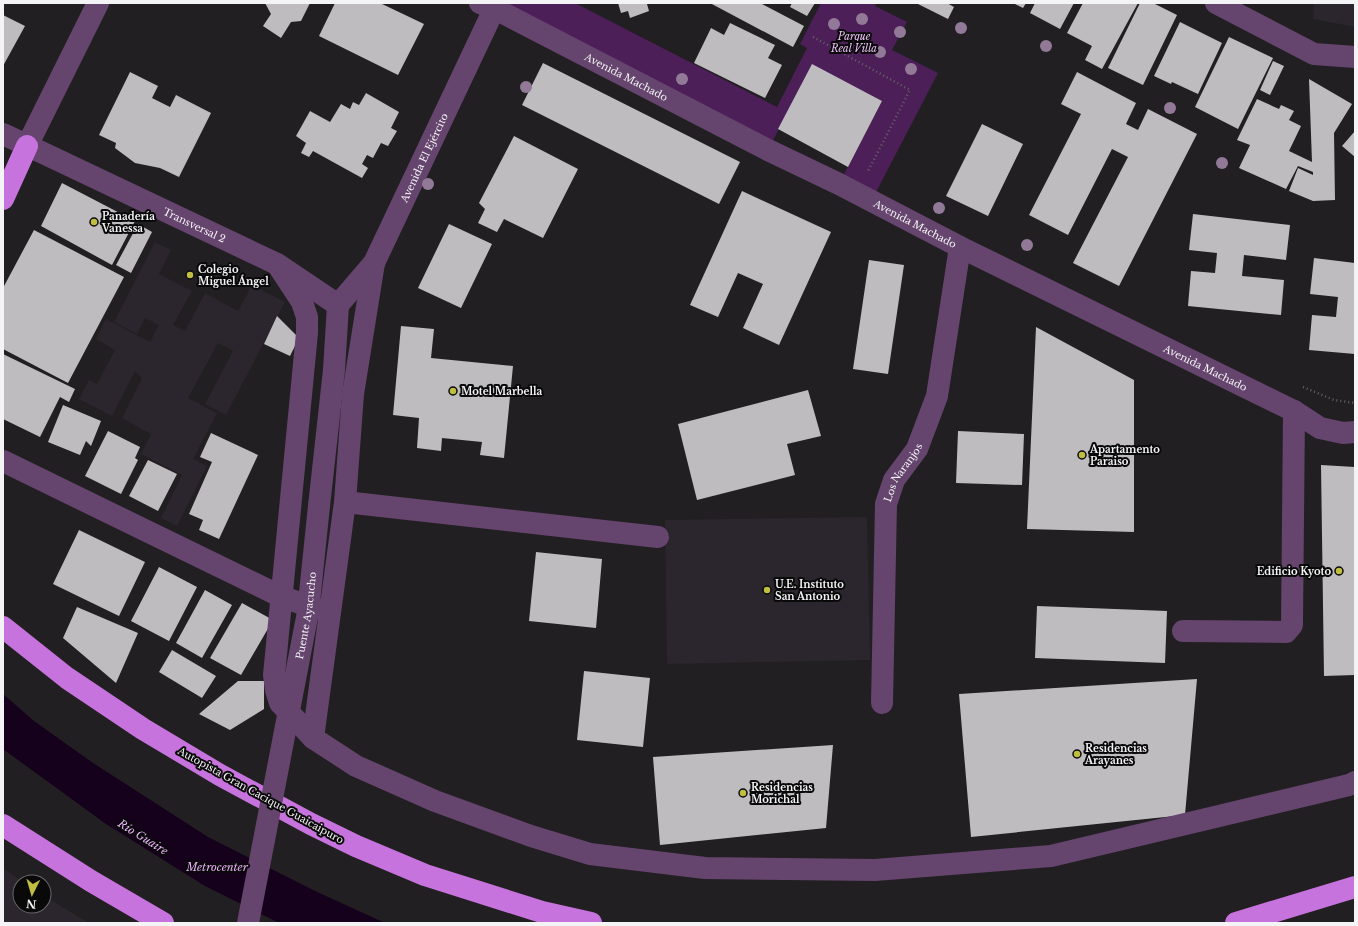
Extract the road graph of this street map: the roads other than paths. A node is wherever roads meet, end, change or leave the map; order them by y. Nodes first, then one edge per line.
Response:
1 (98, 3) edge
2 (1216, 3) edge
3 (490, 5) edge
4 (1355, 57) edge
5 (3, 134) edge
6 (27, 146) junction
7 (3, 199) edge
8 (960, 247) junction
9 (374, 263) junction
10 (277, 264) junction
11 (338, 305) junction
12 (1294, 411) junction
13 (1355, 432) edge
14 (3, 461) edge
15 (345, 502) junction
16 (658, 537) dead end
17 (282, 597) junction
18 (330, 613) junction
19 (3, 627) edge
20 (1183, 631) dead end
21 (882, 703) dead end
22 (313, 738) junction
23 (1355, 782) edge
24 (3, 825) edge
25 (1355, 887) edge
26 (163, 923) edge
27 (248, 923) edge
28 (591, 923) edge
29 (1236, 923) edge

1 - 6 street
2 - 4 street
3 - 8 street, Avenida Machado
3 - 9 street, Avenida El Ejército
5 - 6 street, Transversal 2
6 - 7 highway
6 - 10 street, Transversal 2
8 - 12 street, Avenida Machado
8 - 21 street, Los Naranjos
9 - 11 street, Avenida El Ejército
9 - 15 street
10 - 11 street, Transversal 2
10 - 17 street
11 - 27 street, Puente Ayacucho, bridge
12 - 13 street, Avenida Machado
12 - 20 street
14 - 17 street
15 - 16 street
15 - 18 street
17 - 18 street
17 - 22 street
18 - 22 street
19 - 28 highway, Autopista Gran Cacique Guaicaipuro
22 - 23 street
24 - 26 highway
25 - 29 highway

